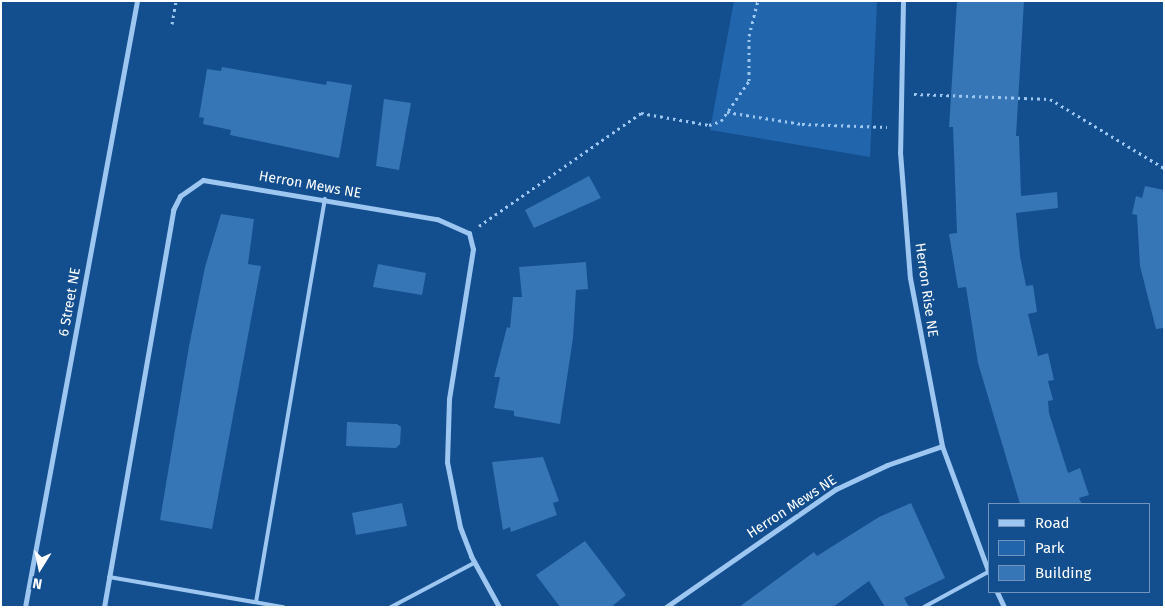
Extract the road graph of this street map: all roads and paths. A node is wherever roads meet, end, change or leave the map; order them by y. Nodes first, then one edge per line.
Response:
1 (137, 1) edge
2 (176, 1) edge
3 (758, 1) edge
4 (903, 1) edge
5 (172, 24) dead end
6 (900, 94) junction
7 (727, 112) junction
8 (900, 127) junction
9 (1164, 168) edge
10 (325, 199) junction
11 (469, 234) junction
12 (942, 446) junction
13 (474, 563) junction
14 (988, 570) edge
15 (988, 574) edge
16 (109, 577) junction
17 (997, 593) edge
18 (256, 602) junction
19 (25, 607) edge
20 (104, 607) edge
21 (283, 607) edge
22 (391, 607) edge
23 (499, 607) edge
24 (666, 607) edge
25 (924, 607) edge
26 (1004, 607) edge

1 - 19 street, 6 Street NE
2 - 5 path
3 - 7 path
4 - 6 street, Herron Rise NE
6 - 8 street, Herron Rise NE
6 - 9 path
7 - 8 path
7 - 11 path
8 - 12 street, Herron Rise NE
10 - 11 street, Herron Mews NE
10 - 16 street, Herron Mews NE
10 - 18 lane
11 - 13 street
12 - 14 street, Herron Rise NE
12 - 24 street, Herron Mews NE
13 - 22 lane
13 - 23 street
15 - 25 lane
16 - 18 lane
16 - 20 street, Herron Mews NE
17 - 26 street
18 - 21 lane

